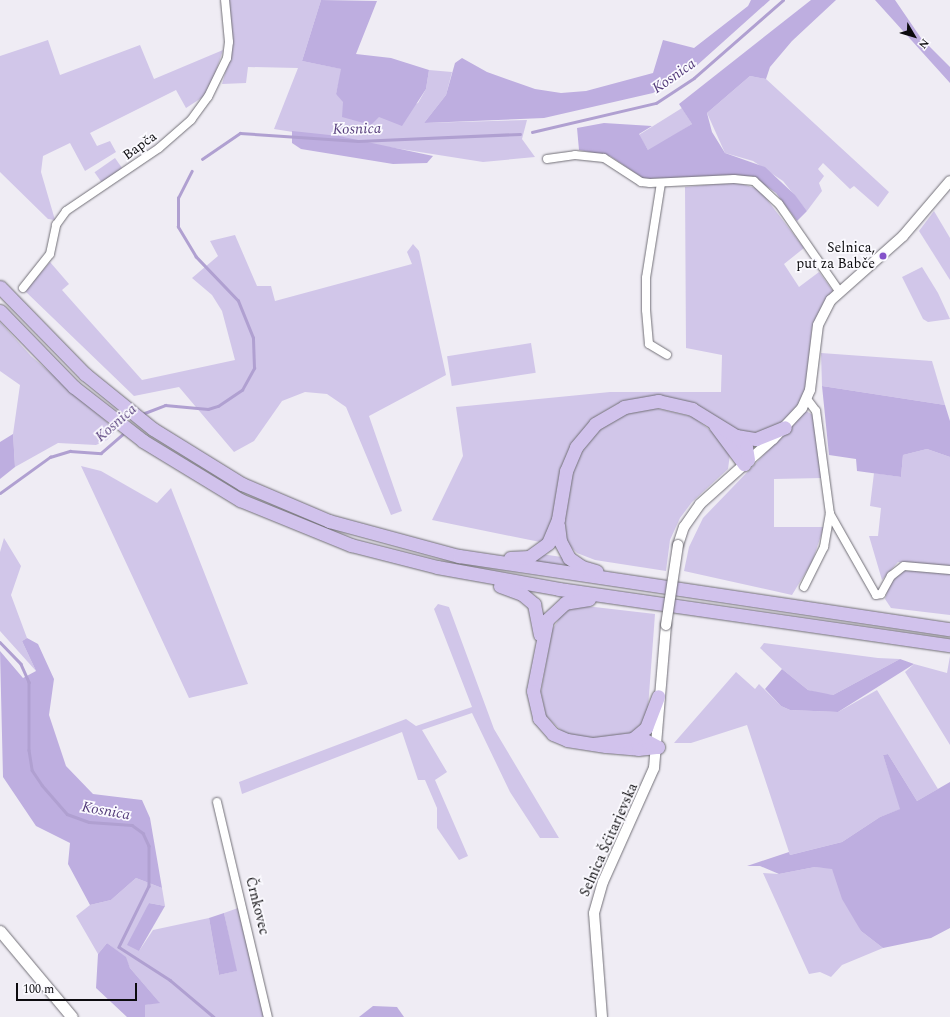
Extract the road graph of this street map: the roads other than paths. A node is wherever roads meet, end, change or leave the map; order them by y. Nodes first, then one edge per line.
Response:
1 (225, 0) edge
2 (547, 159) dead end
3 (950, 181) edge
4 (661, 183) junction
5 (0, 287) edge
6 (23, 288) dead end
7 (840, 291) junction
8 (0, 312) edge
9 (667, 355) dead end
10 (807, 399) junction
11 (712, 420) junction
12 (785, 427) junction
13 (736, 436) junction
14 (746, 462) junction
15 (830, 514) junction
16 (558, 520) junction
17 (476, 559) junction
18 (950, 570) edge
19 (469, 573) junction
20 (623, 582) junction
21 (804, 588) dead end
22 (626, 598) junction
23 (950, 629) edge
24 (540, 644) junction
25 (950, 645) edge
26 (658, 696) junction
27 (634, 738) junction
28 (593, 744) junction
29 (658, 747) junction
30 (217, 802) dead end
31 (0, 931) edge
32 (70, 1015) edge
33 (268, 1017) edge
34 (602, 1017) edge

1 - 6 street, Bapča
2 - 4 street
3 - 7 street
4 - 7 street
4 - 9 street
5 - 17 main road
7 - 10 street
8 - 19 main road
10 - 12 street, Selnica Šćitarjevska
10 - 15 street
11 - 13 main road
11 - 14 main road
11 - 16 main road
12 - 13 main road
12 - 14 street, Selnica Šćitarjevska
13 - 14 main road
14 - 26 street, Selnica Šćitarjevska, bridge
15 - 18 street
15 - 21 street
16 - 17 main road
16 - 20 main road
17 - 20 main road
19 - 22 main road
19 - 24 main road
20 - 23 main road
22 - 24 main road
22 - 25 main road
24 - 28 main road
26 - 27 main road
26 - 29 street, Selnica Šćitarjevska
27 - 28 main road
27 - 29 main road
28 - 29 main road
29 - 34 street, Selnica Šćitarjevska
30 - 33 street, Črnkovec
31 - 32 main road

